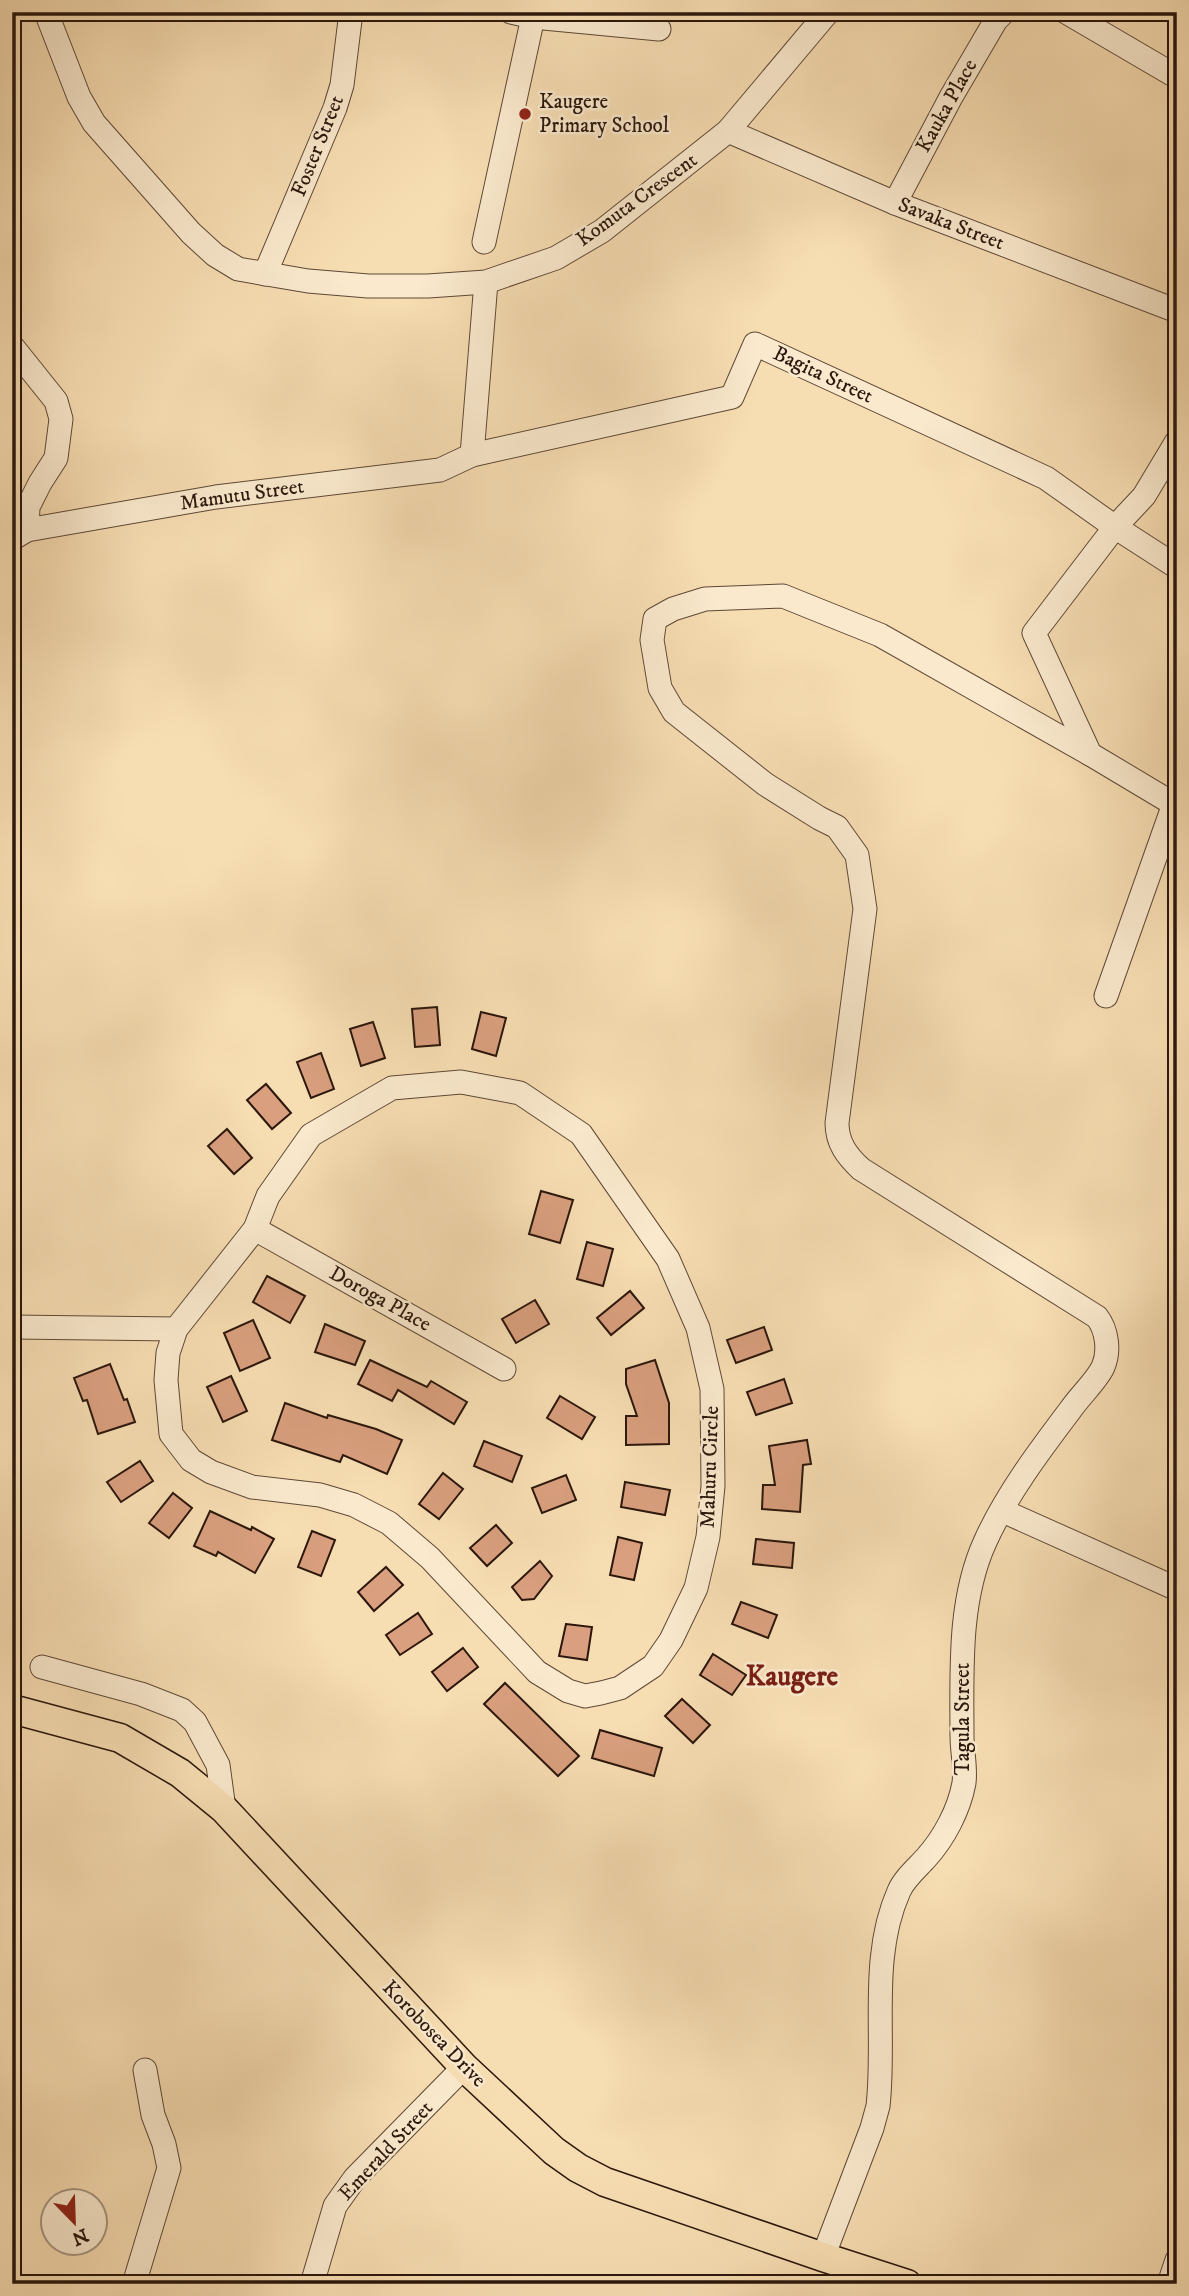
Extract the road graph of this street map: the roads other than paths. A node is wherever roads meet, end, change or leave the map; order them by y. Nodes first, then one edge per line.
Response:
1 (46, 12) edge
2 (351, 12) edge
3 (828, 12) edge
4 (1004, 12) edge
5 (1066, 12) edge
6 (522, 14) edge
7 (659, 29) dead end
8 (1177, 77) edge
9 (728, 131) junction
10 (895, 203) junction
11 (484, 242) dead end
12 (265, 274) junction
13 (486, 282) junction
14 (1177, 311) edge
15 (12, 346) edge
16 (1177, 441) edge
17 (472, 455) junction
18 (1115, 527) junction
19 (20, 535) edge
20 (1177, 567) edge
21 (1090, 754) junction
22 (1175, 805) edge
23 (1105, 996) dead end
24 (255, 1229) junction
25 (12, 1327) edge
26 (176, 1329) junction
27 (505, 1369) dead end
28 (1003, 1511) junction
29 (1177, 1588) edge
30 (42, 1667) dead end
31 (12, 1709) edge
32 (224, 1809) junction
33 (464, 2067) junction
34 (145, 2070) dead end
35 (823, 2258) junction
36 (1177, 2260) edge
37 (134, 2284) edge
38 (312, 2284) edge
39 (906, 2284) edge
40 (1169, 2284) edge

1 - 12 street, Komuta Crescent
2 - 12 street, Foster Street
3 - 9 street, Komuta Crescent
4 - 10 street, Kauka Place
5 - 8 street
6 - 7 street
6 - 11 street
9 - 10 street, Savaka Street
9 - 13 street, Komuta Crescent
10 - 14 street, Savaka Street
12 - 13 street, Komuta Crescent
13 - 17 street
15 - 19 street
16 - 18 street
17 - 18 street, Bagita Street
17 - 19 street, Mamutu Street
18 - 20 street, Bagita Street
18 - 21 street
21 - 22 street
21 - 28 street, Tagula Street
22 - 23 street
24 - 26 street, Mahuru Circle
24 - 26 street, Mahuru Circle
24 - 27 street, Doroga Place
25 - 26 street
28 - 29 street
28 - 35 street, Tagula Street
30 - 32 street
31 - 32 main road, Korobosea Drive
32 - 33 main road, Korobosea Drive
33 - 35 main road, Korobosea Drive
33 - 38 street, Emerald Street
34 - 37 street
35 - 39 main road, Korobosea Drive
36 - 40 street

